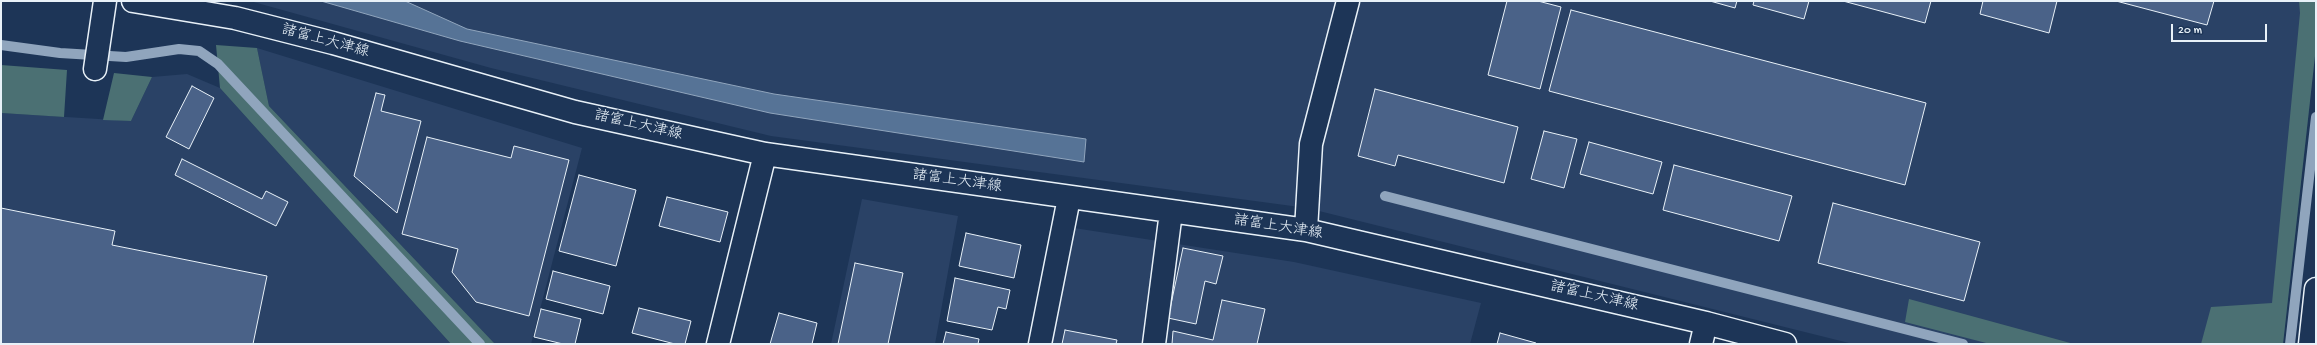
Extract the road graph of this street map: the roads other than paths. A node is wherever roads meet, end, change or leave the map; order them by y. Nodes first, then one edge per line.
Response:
1 (105, 1) edge
2 (133, 1) edge
3 (1348, 1) edge
4 (95, 70) dead end
5 (765, 154) junction
6 (1068, 198) junction
7 (1171, 212) junction
8 (1306, 230) junction
9 (2316, 290) edge
10 (1706, 323) junction
11 (718, 344) edge
12 (1040, 344) edge
13 (1154, 344) edge
14 (1701, 344) edge
15 (1785, 344) edge
16 (2310, 344) edge

1 - 4 street
2 - 5 street, 諸富上大津線
3 - 8 street
5 - 6 street, 諸富上大津線
5 - 11 street
6 - 7 street, 諸富上大津線
6 - 12 street
7 - 8 street, 諸富上大津線
7 - 13 street
8 - 10 street, 諸富上大津線
9 - 16 street
10 - 14 street
10 - 15 street, 諸富上大津線

